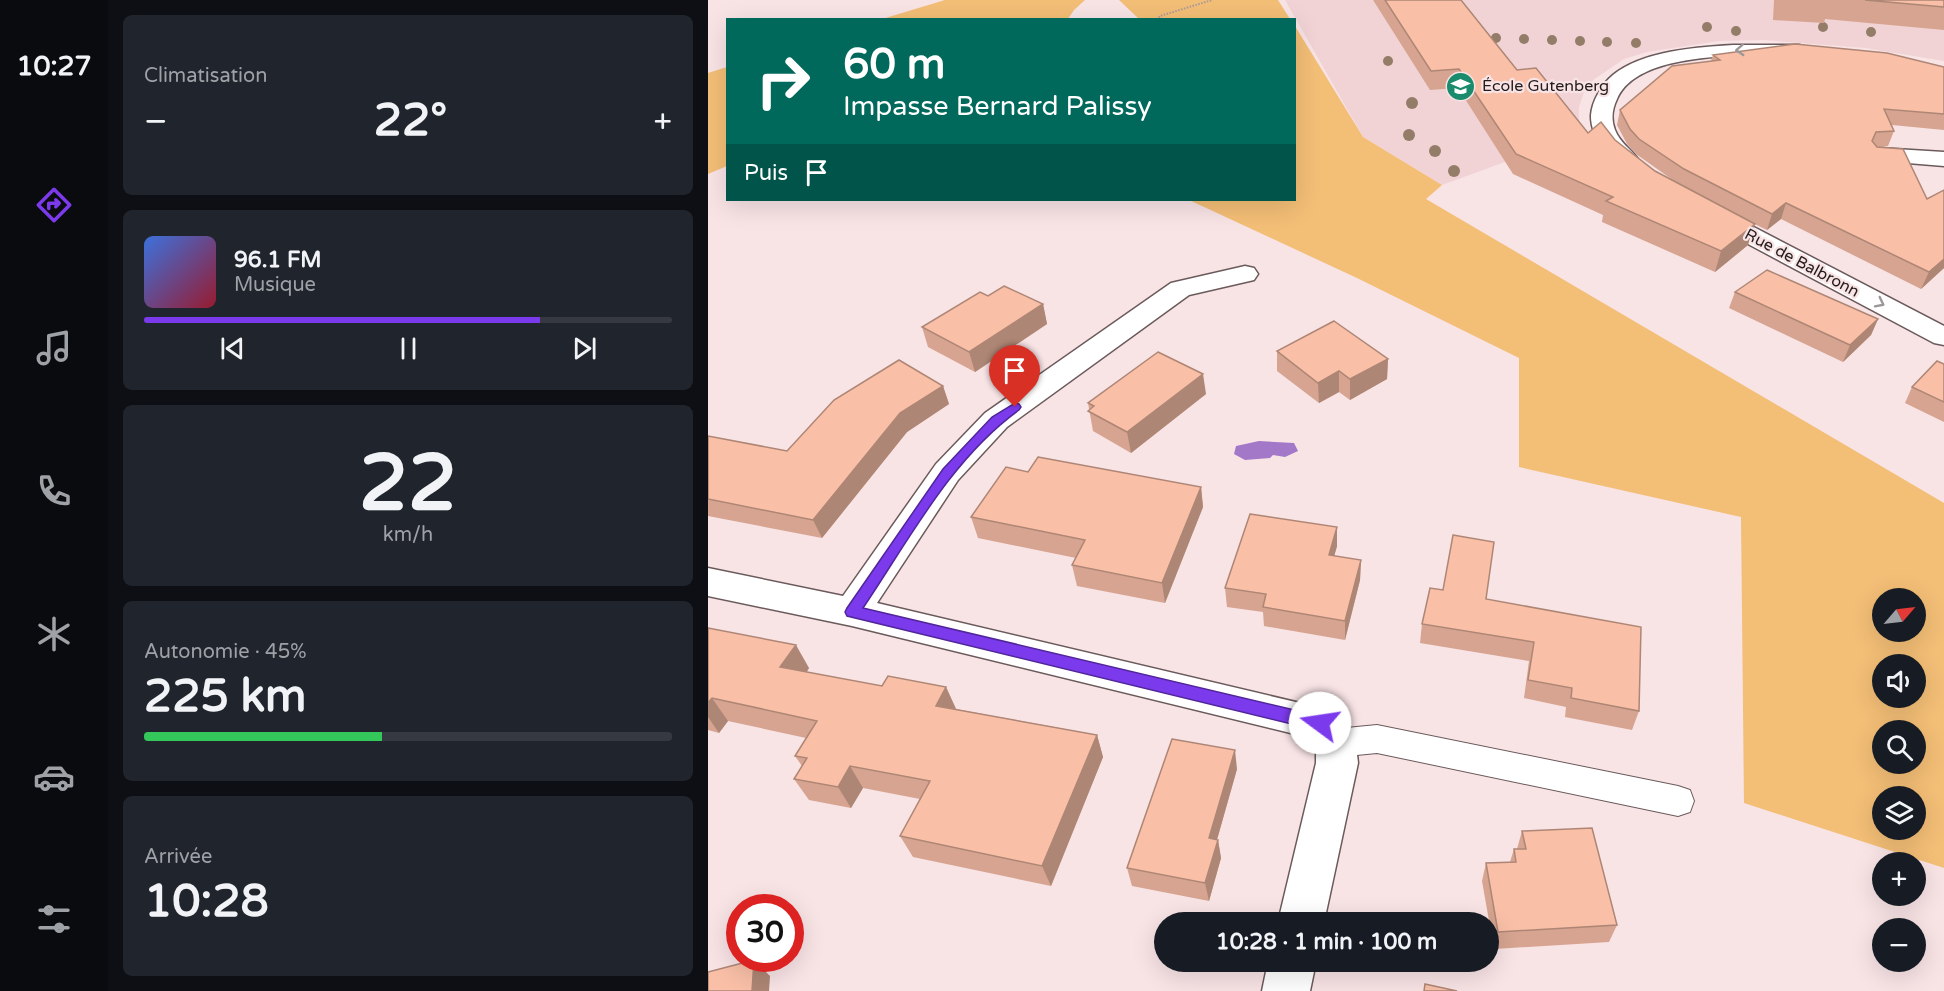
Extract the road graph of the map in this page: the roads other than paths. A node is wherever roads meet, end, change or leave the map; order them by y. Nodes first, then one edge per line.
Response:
1 (1822, 52) edge
2 (1879, 154) edge
3 (1944, 159) edge
4 (1641, 172) edge
5 (1692, 204) edge
6 (1245, 274) dead end
7 (1942, 334) edge
8 (708, 582) edge
9 (852, 612) junction
10 (1336, 743) junction
11 (1678, 801) dead end
12 (1303, 912) edge
13 (1290, 972) edge
14 (1286, 991) edge

1 -> 4 street
2 - 3 street
5 -> 7 street, Rue de Balbronn
6 - 9 street
8 - 9 street
9 - 10 street
10 - 11 lane
10 - 12 street
13 - 14 street

